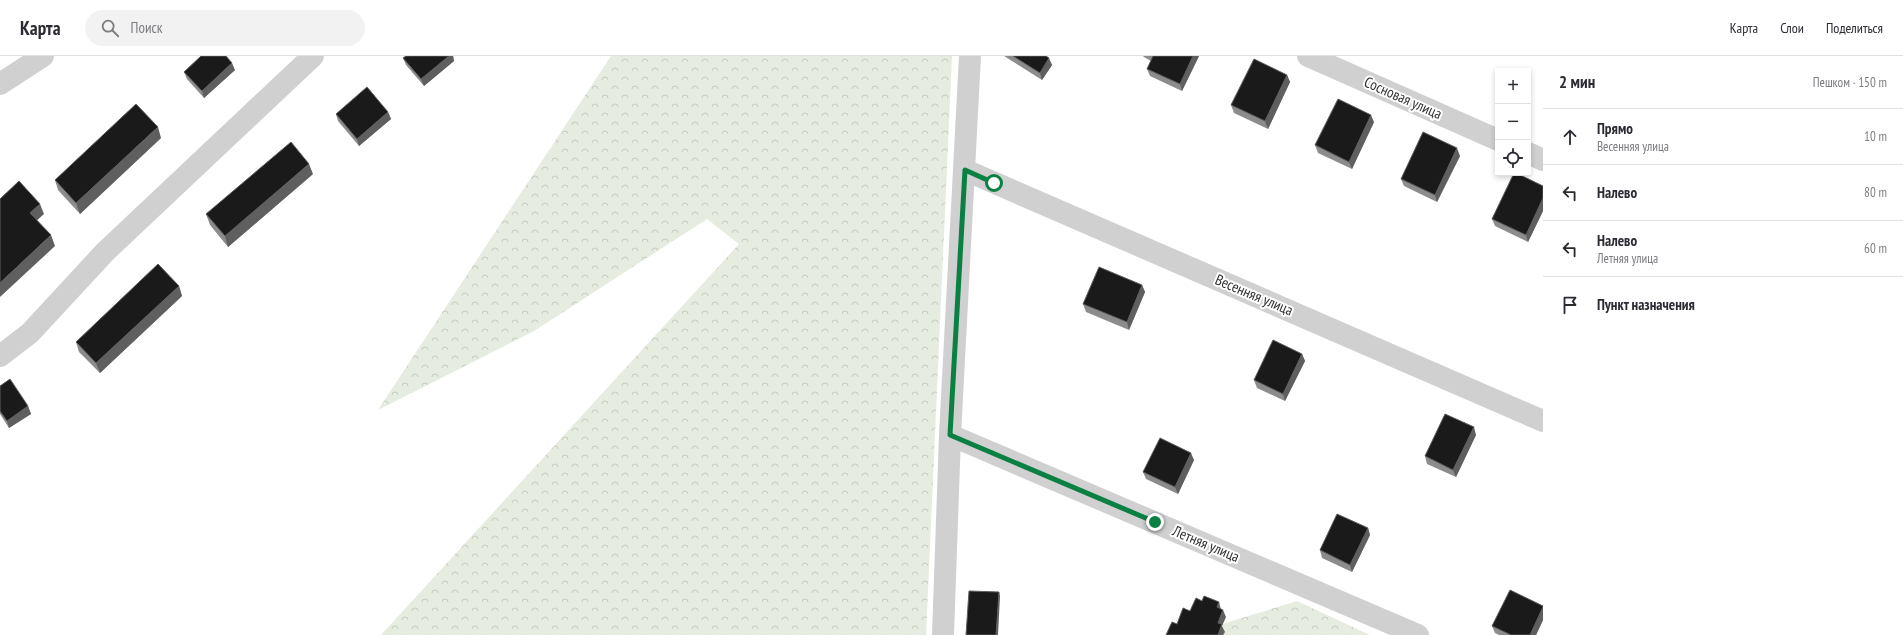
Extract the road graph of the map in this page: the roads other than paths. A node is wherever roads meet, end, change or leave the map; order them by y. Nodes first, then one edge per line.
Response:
1 (43, 56) edge
2 (313, 56) edge
3 (970, 56) edge
4 (1308, 56) edge
5 (0, 84) edge
6 (1495, 139) edge
7 (1531, 154) edge
8 (1543, 160) edge
9 (965, 170) junction
10 (0, 356) edge
11 (1543, 421) edge
12 (950, 435) junction
13 (943, 635) edge
14 (1418, 635) edge

1 - 5 street
2 - 10 street
3 - 9 street
4 - 6 street, Сосновая улица
7 - 8 street
9 - 11 street, Весенняя улица
9 - 12 street
12 - 13 street
12 - 14 street, Летняя улица

